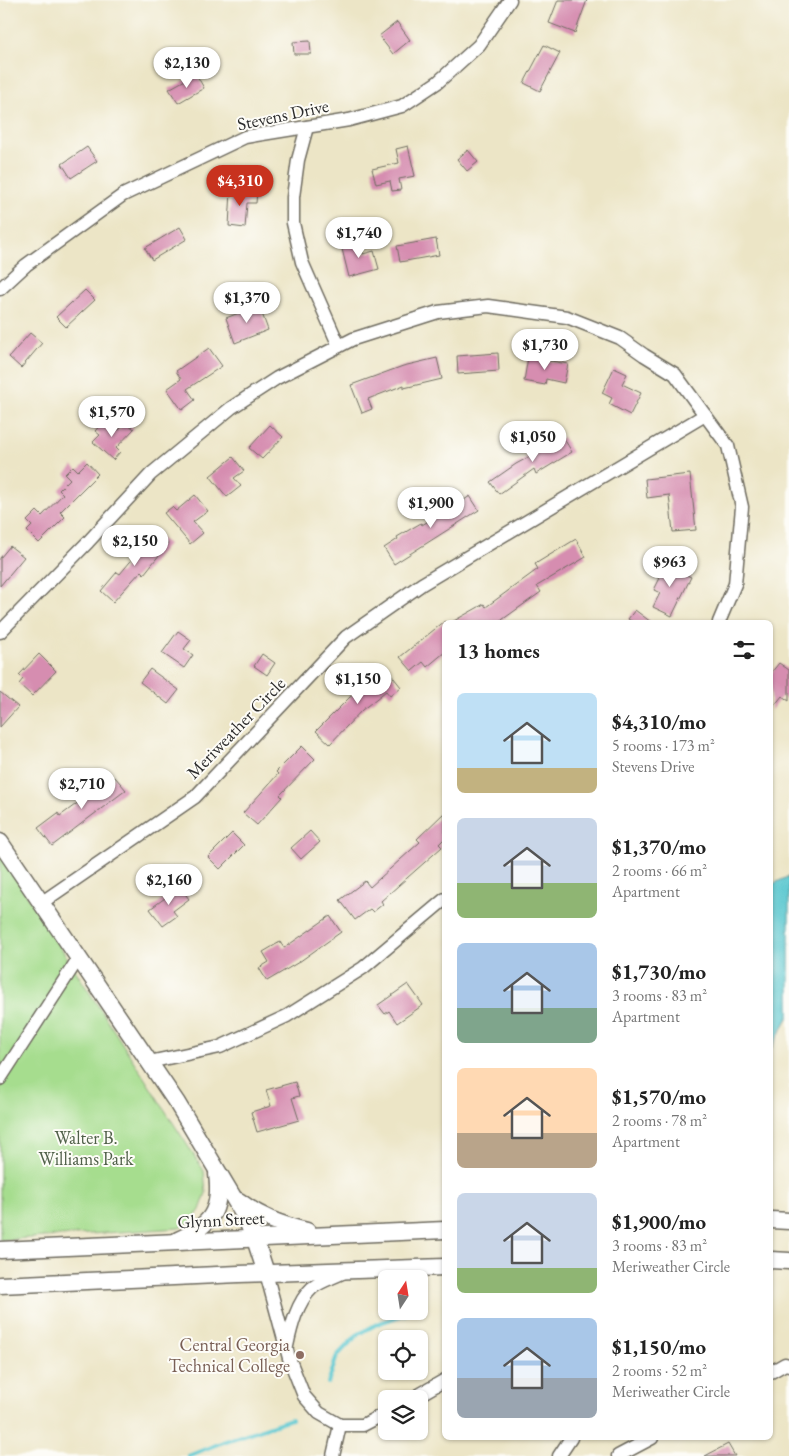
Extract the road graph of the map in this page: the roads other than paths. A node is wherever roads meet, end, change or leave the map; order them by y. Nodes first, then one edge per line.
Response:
1 (510, 0) edge
2 (307, 127) junction
3 (0, 289) edge
4 (339, 346) junction
5 (705, 415) junction
6 (720, 620) edge
7 (0, 632) edge
8 (0, 842) edge
9 (442, 902) edge
10 (41, 903) junction
11 (78, 959) junction
12 (149, 1062) junction
13 (0, 1079) edge
14 (217, 1170) junction
15 (234, 1198) junction
16 (773, 1220) edge
17 (789, 1221) edge
18 (442, 1230) edge
19 (326, 1236) junction
20 (255, 1239) junction
21 (170, 1243) junction
22 (0, 1250) edge
23 (773, 1260) edge
24 (789, 1261) edge
25 (442, 1267) edge
26 (348, 1270) junction
27 (266, 1273) junction
28 (0, 1285) edge
29 (287, 1348) junction
30 (789, 1365) edge
31 (773, 1371) edge
32 (442, 1382) edge
33 (428, 1390) edge
34 (378, 1417) edge
35 (340, 1425) junction
36 (570, 1440) edge
37 (648, 1440) edge
38 (333, 1456) edge
39 (560, 1456) edge
40 (618, 1456) edge

1 - 2 street, Stevens Drive
2 - 3 street, Stevens Drive
2 - 4 street
4 - 5 street
4 - 7 street
5 - 6 street
5 - 10 street, Meriweather Circle
8 - 10 main road
9 - 12 street
10 - 11 main road
11 - 12 main road
11 - 13 street
12 - 14 main road
14 - 15 main road
14 - 21 main road
15 - 19 main road
15 - 20 main road
16 - 17 main road
18 - 19 main road, Glynn Street
19 - 20 main road, Glynn Street
20 - 21 main road, Glynn Street
20 - 27 main road
21 - 22 main road, Glynn Street
23 - 24 main road
25 - 26 main road
26 - 27 main road
26 - 29 street
27 - 28 main road
27 - 29 street
29 - 35 street
30 - 31 street
32 - 33 street
34 - 35 street
35 - 38 street
36 - 39 street
37 - 40 street

